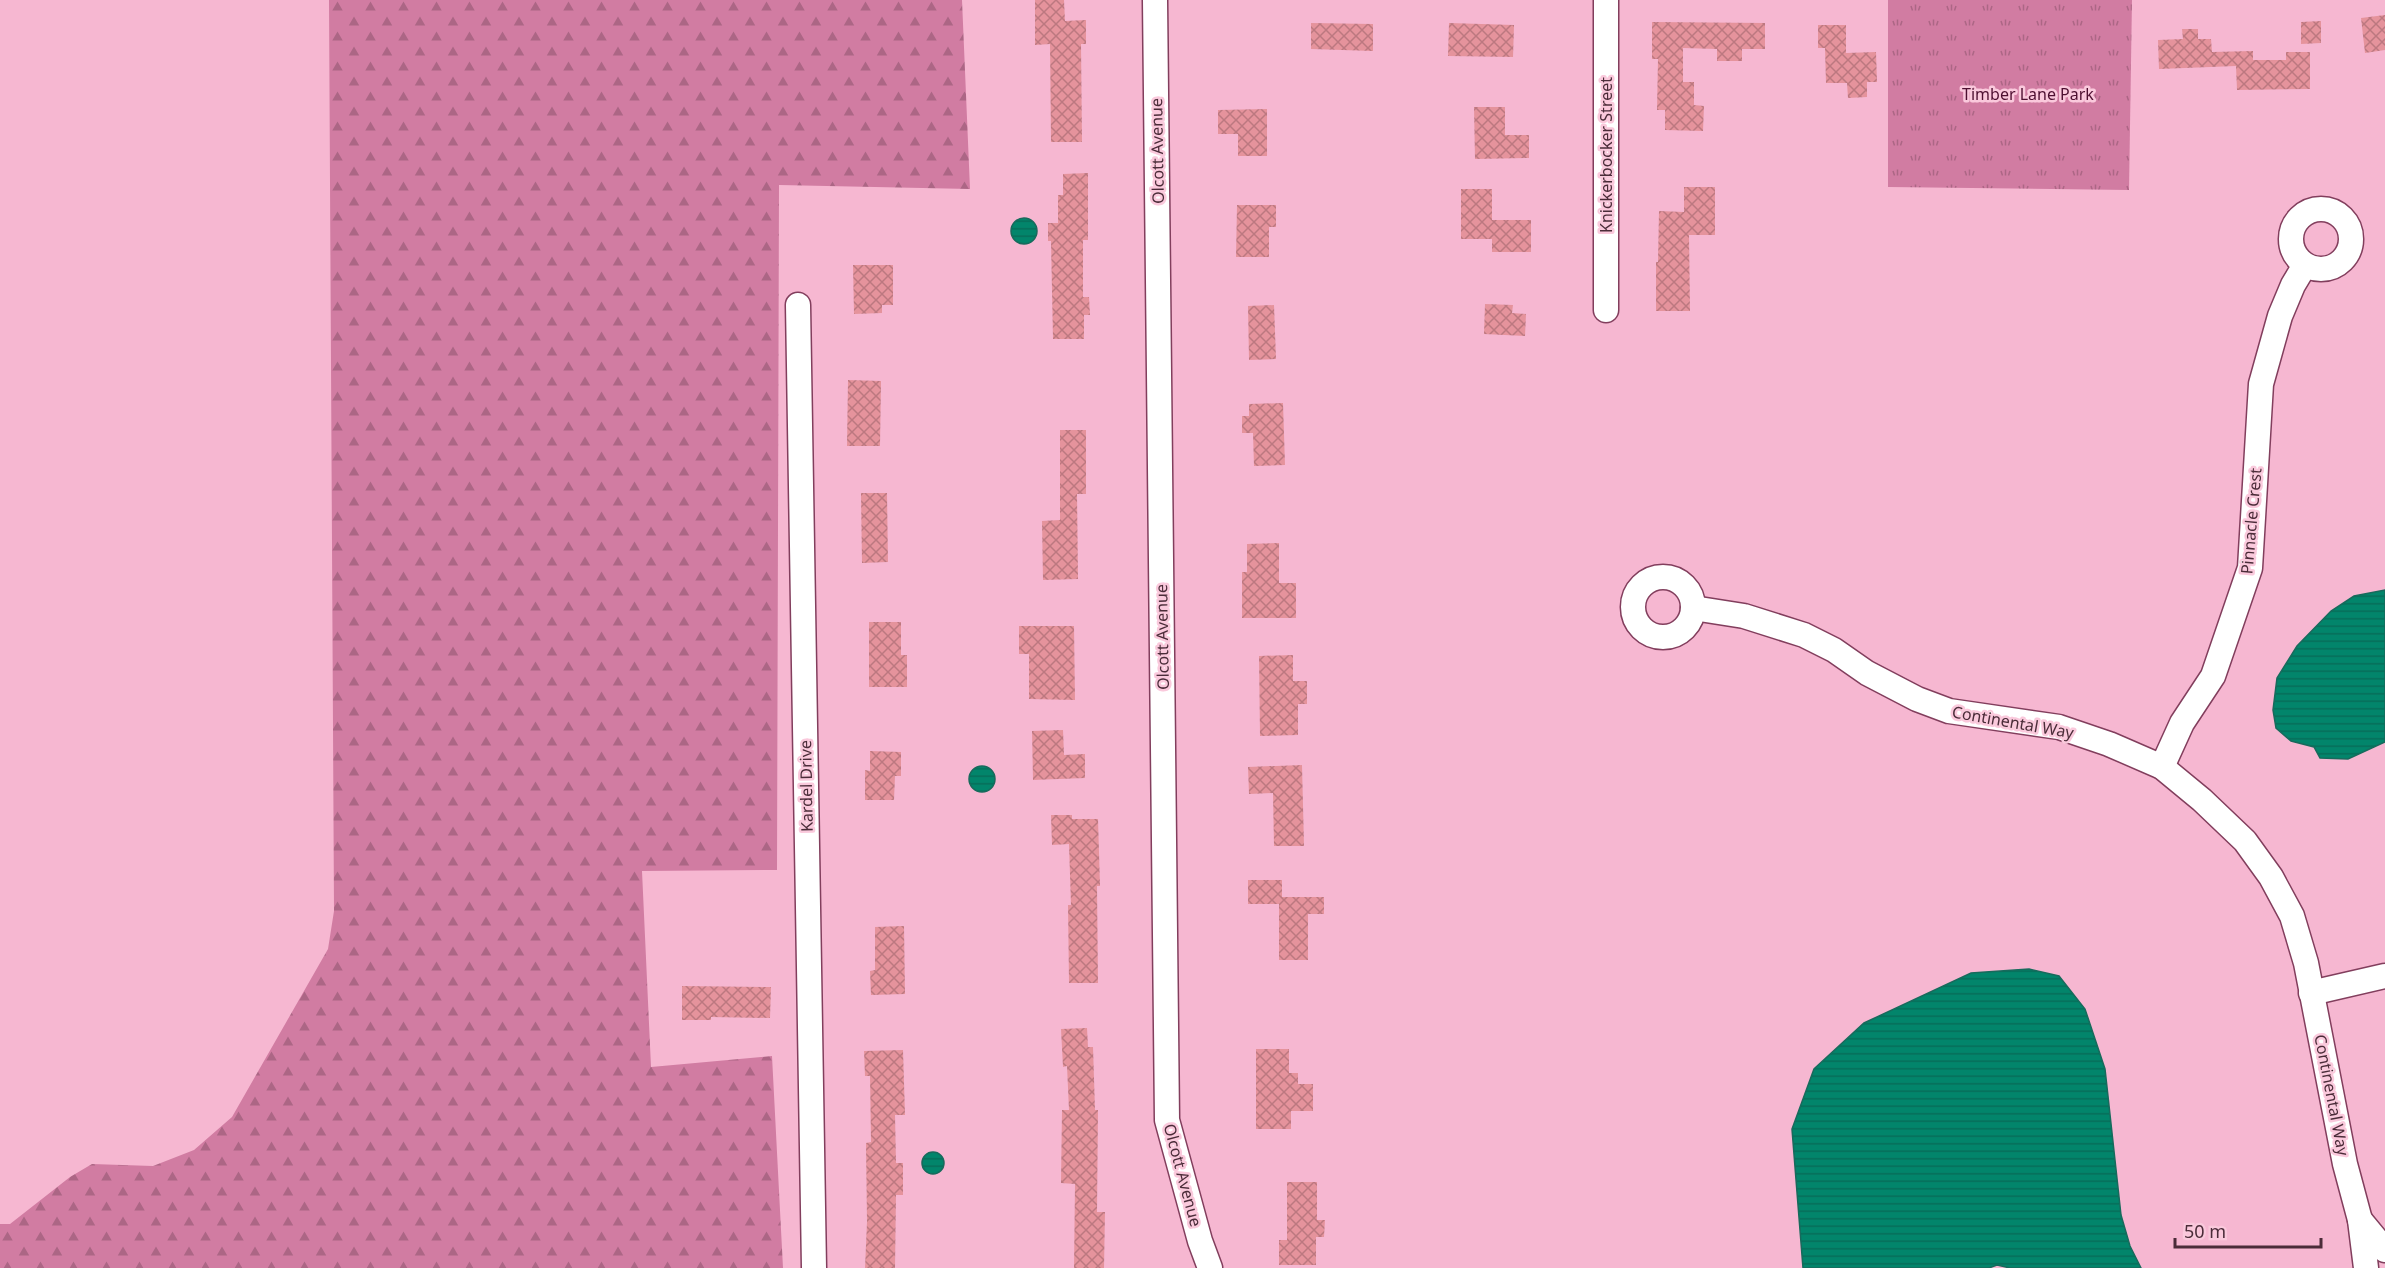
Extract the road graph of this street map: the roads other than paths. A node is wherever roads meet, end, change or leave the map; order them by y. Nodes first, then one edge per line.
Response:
1 (1155, 0) edge
2 (1606, 0) edge
3 (2305, 265) dead end
4 (798, 305) dead end
5 (1606, 310) dead end
6 (1693, 609) dead end
7 (2162, 767) junction
8 (2385, 976) edge
9 (2311, 993) junction
10 (2360, 1220) junction
11 (2385, 1250) edge
12 (814, 1268) edge
13 (1210, 1268) edge
14 (2366, 1268) edge

1 - 13 street, Olcott Avenue
2 - 5 street, Knickerbocker Street
3 - 7 street, Pinnacle Crest
4 - 12 street, Kardel Drive
6 - 7 street, Continental Way
7 - 9 street, Continental Way
8 - 9 street
9 - 10 street, Continental Way
10 - 11 street, Continental Way
10 - 14 street, Continental Way

